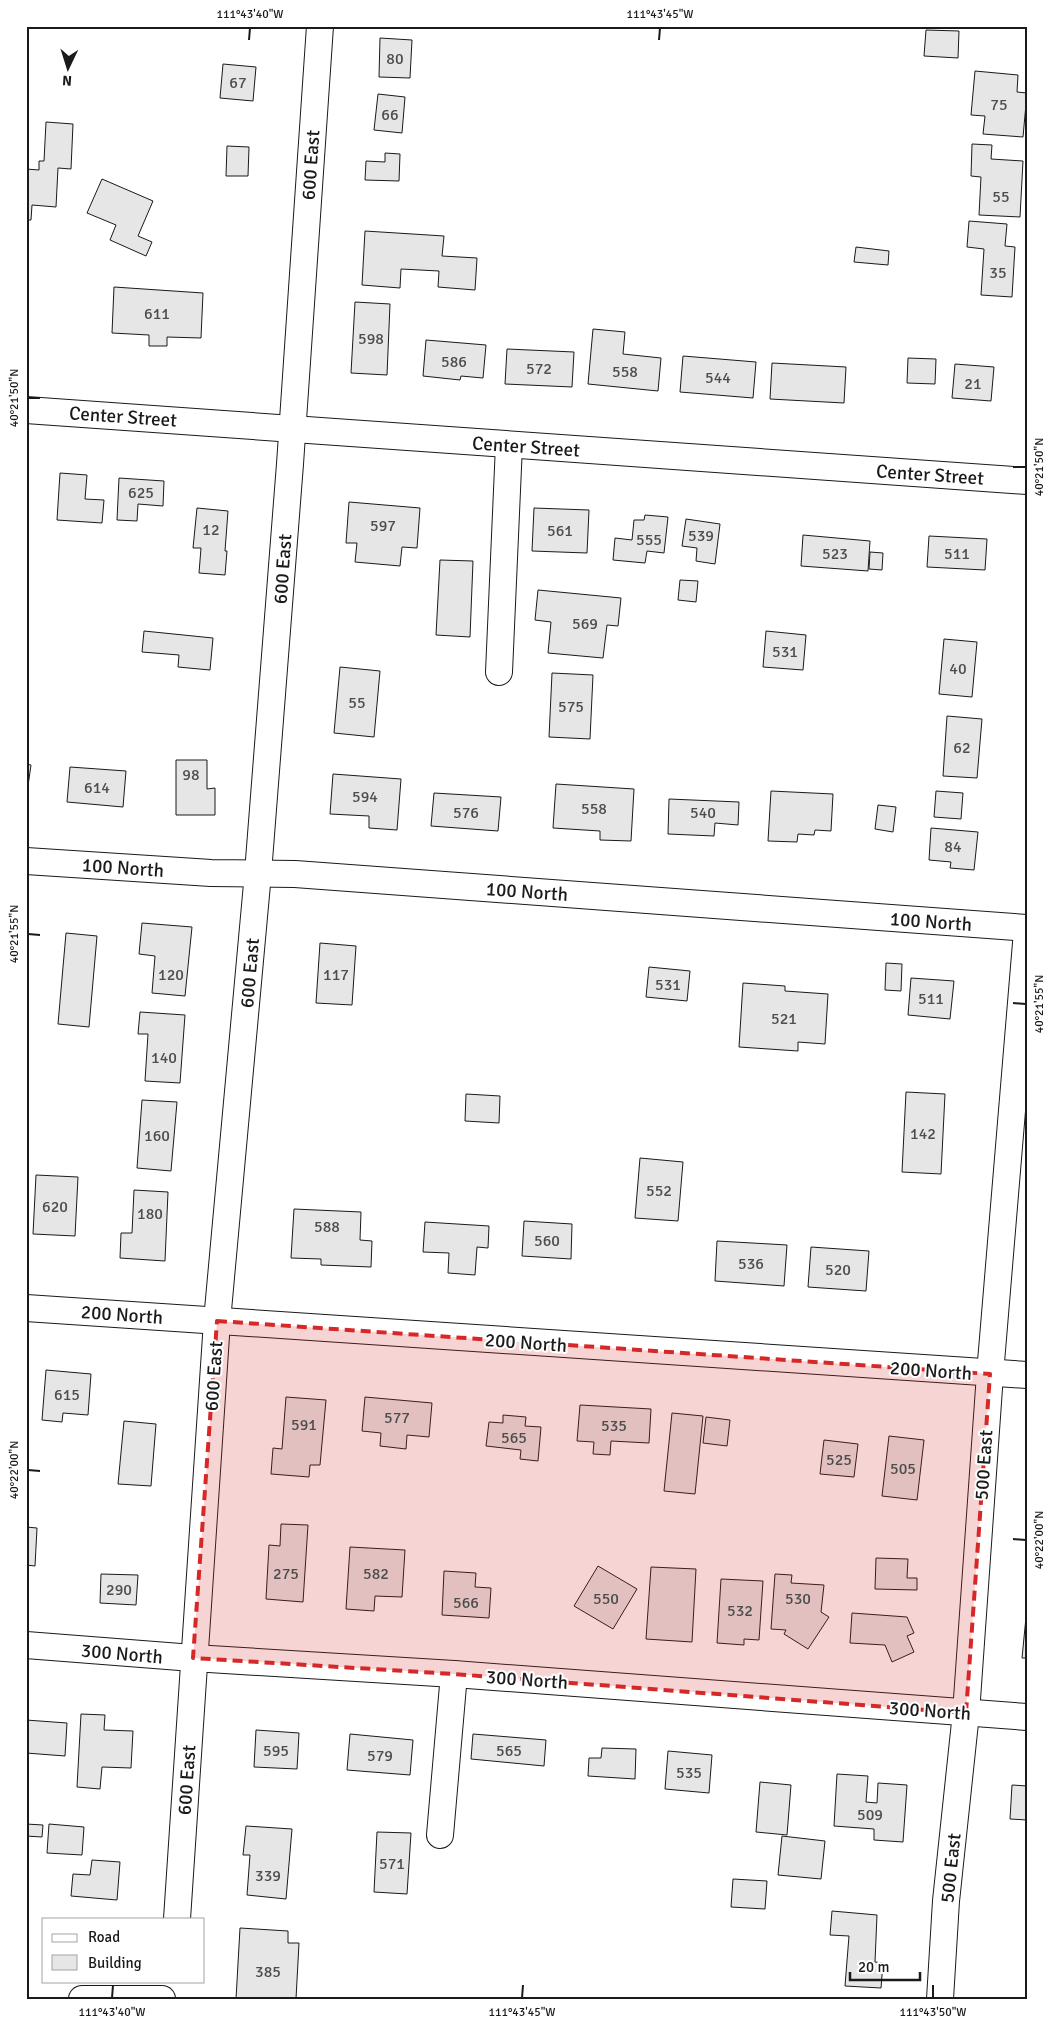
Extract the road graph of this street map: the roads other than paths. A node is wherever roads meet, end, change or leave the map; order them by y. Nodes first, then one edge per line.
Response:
1 (320, 26) edge
2 (26, 410) edge
3 (292, 429) junction
4 (509, 445) junction
5 (1027, 481) edge
6 (499, 672) dead end
7 (26, 861) edge
8 (258, 873) junction
9 (1027, 930) edge
10 (26, 1308) edge
11 (217, 1321) junction
12 (990, 1374) junction
13 (1027, 1375) edge
14 (26, 1645) edge
15 (194, 1658) junction
16 (454, 1674) junction
17 (966, 1713) junction
18 (1027, 1717) edge
19 (440, 1835) dead end
20 (177, 1918) edge
21 (173, 1982) edge
22 (82, 1999) edge
23 (162, 1999) edge
24 (172, 1999) edge
25 (940, 1999) edge

1 - 3 street, 600 East
2 - 3 street, Center Street
3 - 4 street, Center Street
3 - 8 street, 600 East
4 - 5 street, Center Street
4 - 6 street
7 - 8 street, 100 North
8 - 9 street, 100 North
8 - 11 street, 600 East
9 - 12 street, 500 East
10 - 11 street, 200 North
11 - 12 street, 200 North
11 - 15 street, 600 East
12 - 13 street, 200 North
12 - 17 street, 500 East
14 - 15 street, 300 North
15 - 16 street, 300 North
15 - 20 street, 600 East
16 - 17 street, 300 North
16 - 19 street
17 - 18 street, 300 North
17 - 25 street, 500 East
21 - 24 street
22 - 23 street

